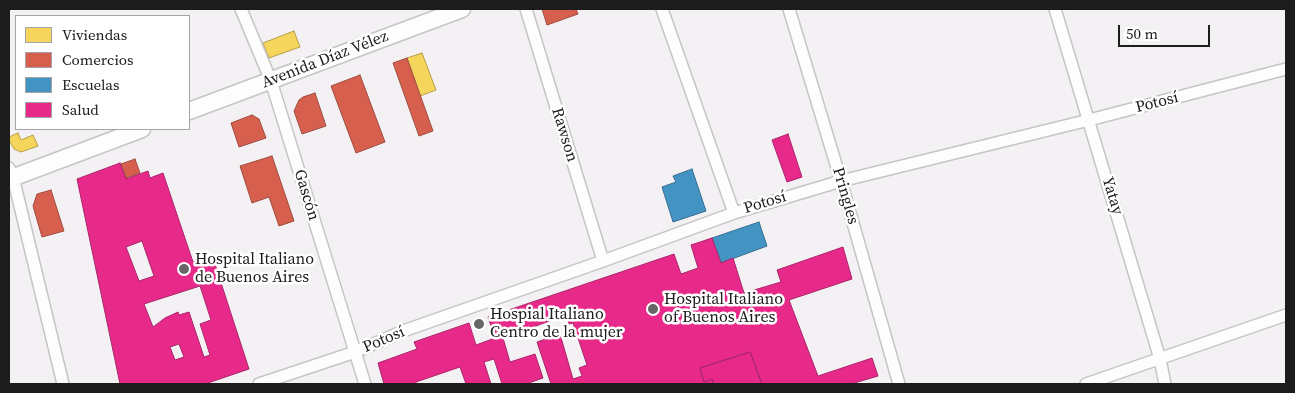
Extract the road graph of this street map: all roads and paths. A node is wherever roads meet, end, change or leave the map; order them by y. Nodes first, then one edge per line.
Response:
1 (241, 9) edge
2 (462, 9) edge
3 (526, 9) edge
4 (662, 9) edge
5 (789, 9) edge
6 (1055, 9) edge
7 (1286, 69) edge
8 (270, 81) junction
9 (190, 111) edge
10 (1089, 120) junction
11 (139, 130) edge
12 (10, 175) edge
13 (841, 181) junction
14 (734, 213) junction
15 (603, 261) junction
16 (1286, 315) edge
17 (355, 352) junction
18 (1160, 359) junction
19 (63, 384) edge
20 (259, 384) edge
21 (365, 384) edge
22 (898, 384) edge
23 (1086, 384) edge
24 (1165, 384) edge

1 - 8 street, Gascón
2 - 8 main road, Avenida Díaz Vélez
3 - 15 street, Rawson
4 - 14 street
5 - 13 street, Pringles
6 - 10 street, Yatay
7 - 10 street, Potosí
8 - 9 main road, Avenida Díaz Vélez
8 - 17 street, Gascón
10 - 13 street, Potosí
10 - 18 street, Yatay
11 - 12 main road
12 - 19 street
13 - 14 street, Potosí
13 - 22 street, Pringles
14 - 15 street, Potosí
15 - 17 street, Potosí
16 - 18 street
17 - 20 street, Potosí
17 - 21 street, Gascón
18 - 23 street
18 - 24 street, Yatay

